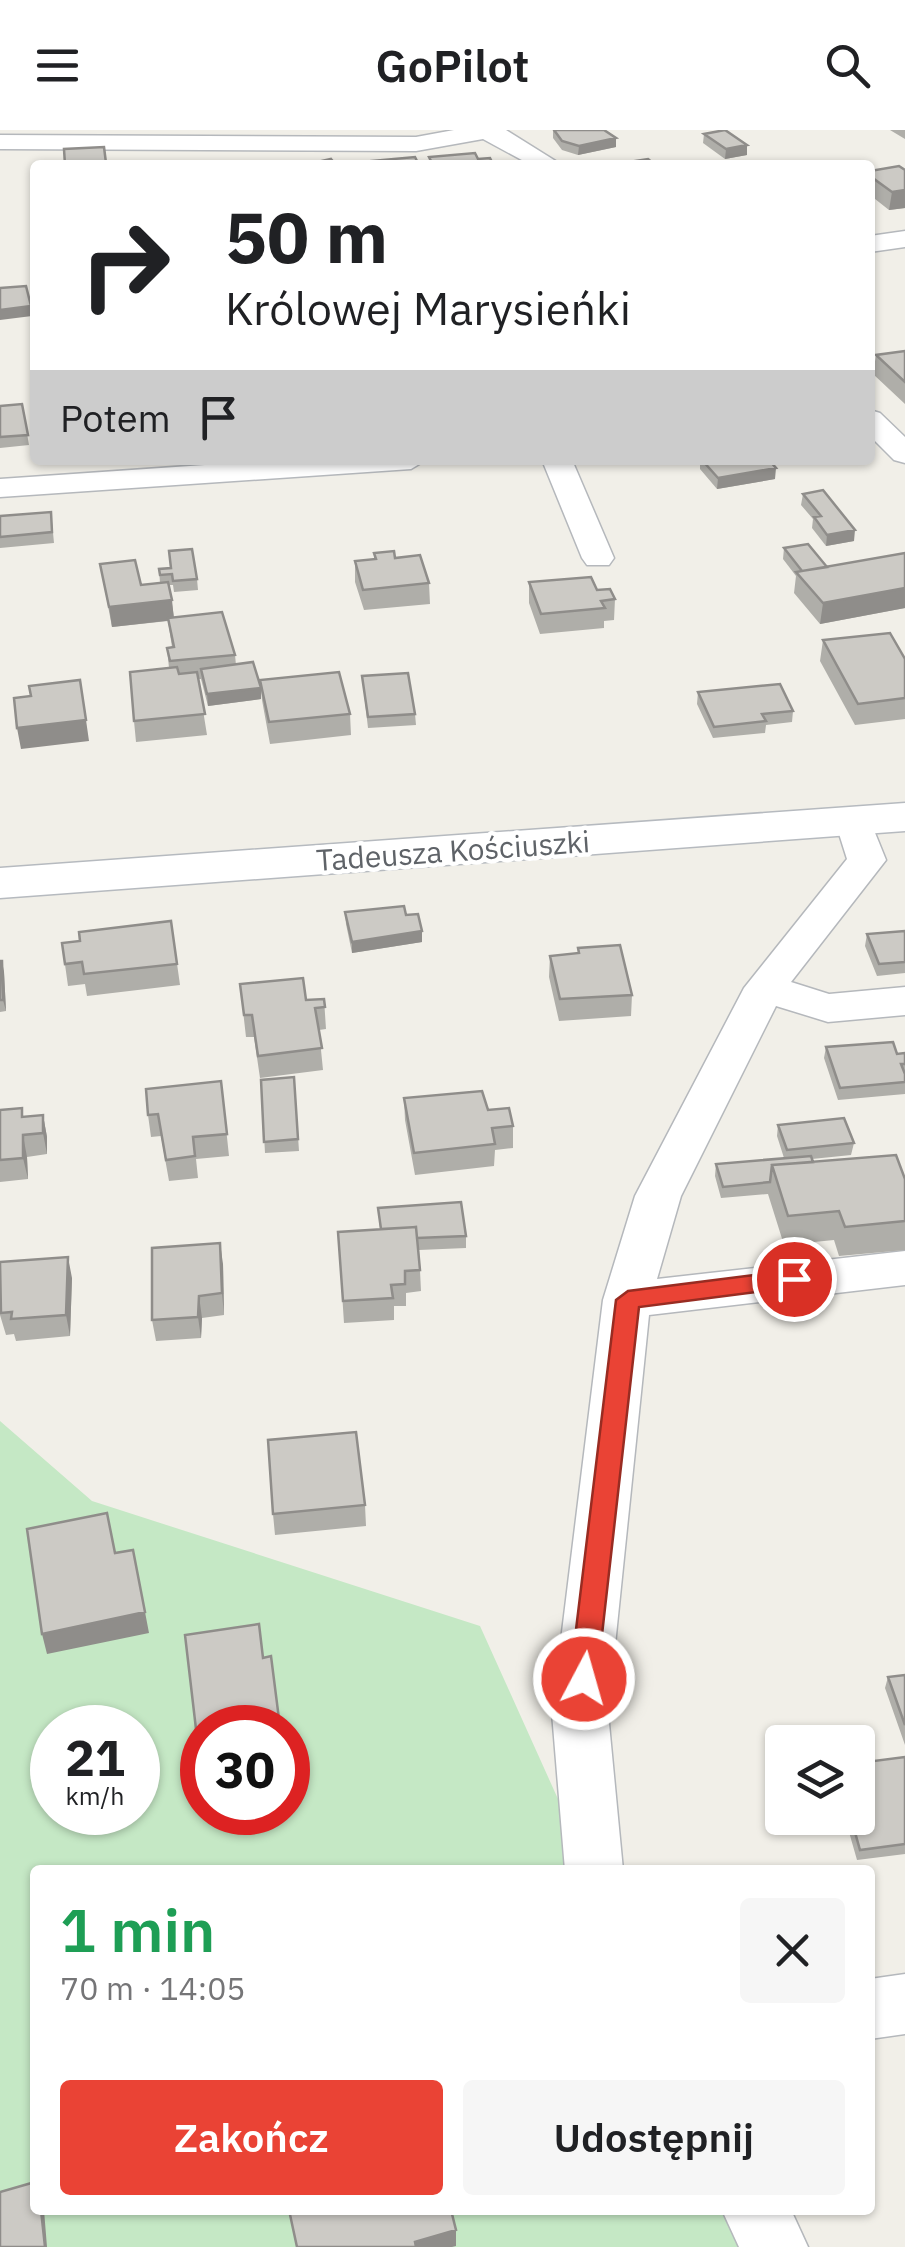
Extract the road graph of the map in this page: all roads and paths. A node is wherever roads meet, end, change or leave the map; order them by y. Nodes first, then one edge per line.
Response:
1 (490, 131) edge
2 (0, 142) edge
3 (184, 146) edge
4 (541, 160) edge
5 (905, 240) edge
6 (875, 243) edge
7 (875, 424) edge
8 (905, 454) edge
9 (272, 465) edge
10 (558, 465) edge
11 (0, 488) edge
12 (598, 558) dead end
13 (905, 817) edge
14 (854, 822) junction
15 (0, 883) edge
16 (765, 988) junction
17 (905, 1001) edge
18 (905, 1268) edge
19 (628, 1300) junction
20 (594, 1865) edge
21 (905, 2004) edge
22 (875, 2009) edge
23 (758, 2215) edge
24 (775, 2247) edge

1 - 3 street
1 - 4 street
2 - 3 street
5 - 6 street
7 - 8 street
9 - 11 street
10 - 12 street
13 - 14 main road, Tadeusza Kościuszki
14 - 15 main road, Tadeusza Kościuszki
14 - 16 street
16 - 17 street
16 - 19 street
18 - 19 street
19 - 20 street
21 - 22 street
23 - 24 street

